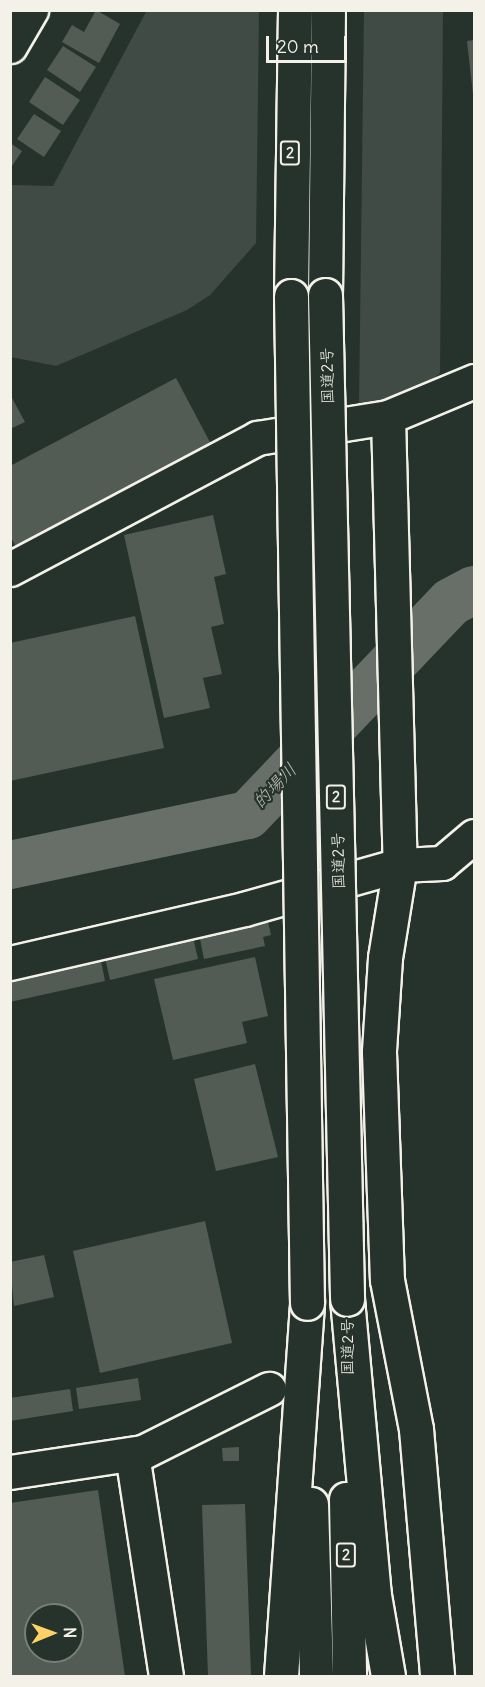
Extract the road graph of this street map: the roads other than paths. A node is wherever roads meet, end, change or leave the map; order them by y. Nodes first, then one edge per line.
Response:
1 (31, 10) edge
2 (295, 10) edge
3 (328, 10) edge
4 (10, 46) edge
5 (474, 381) edge
6 (388, 417) junction
7 (10, 569) edge
8 (474, 836) edge
9 (400, 865) junction
10 (10, 963) edge
11 (269, 1389) dead end
12 (353, 1434) junction
13 (304, 1436) junction
14 (132, 1454) junction
15 (10, 1472) edge
16 (166, 1677) edge
17 (281, 1677) edge
18 (316, 1677) edge
19 (349, 1677) edge
20 (388, 1677) edge
21 (437, 1677) edge

1 - 4 main road
2 - 13 main road, 2, bridge
3 - 12 main road, 国道2号 / 2, bridge
5 - 6 main road
6 - 7 main road
6 - 9 main road
8 - 9 main road
9 - 10 main road
9 - 21 main road
11 - 14 main road
12 - 19 main road, 2
12 - 20 main road
13 - 17 main road
13 - 18 main road, 2
14 - 15 main road
14 - 16 main road

